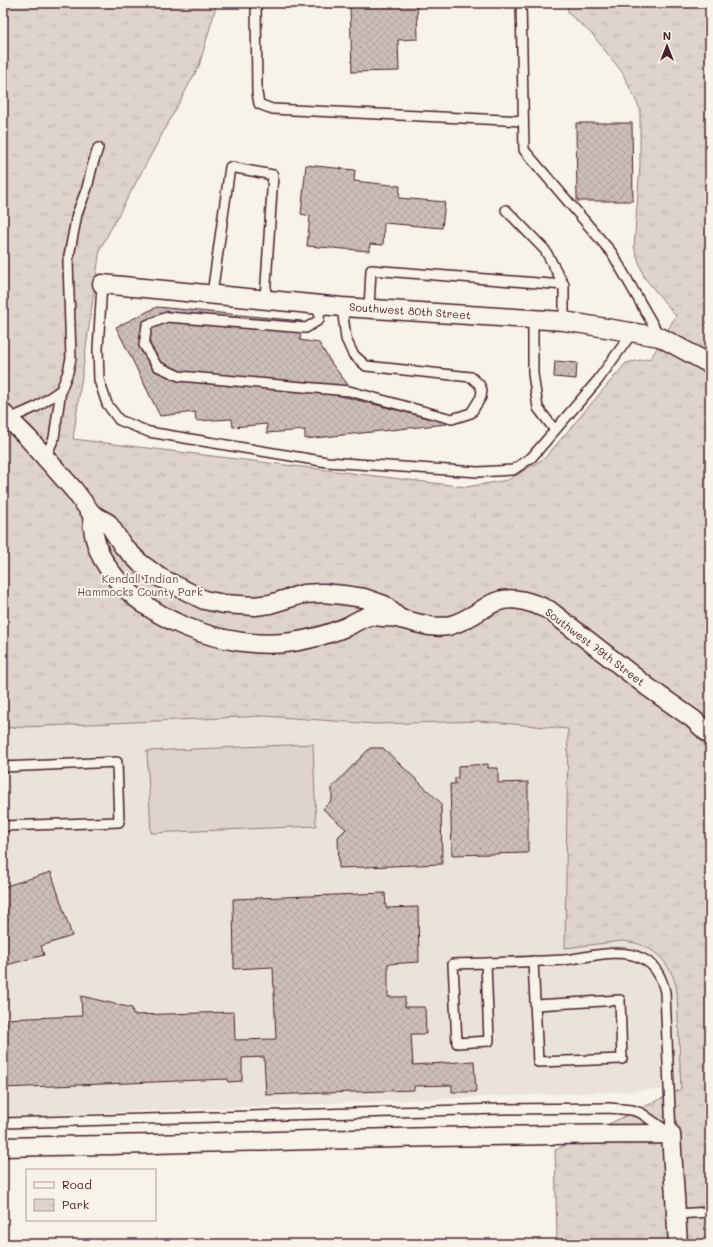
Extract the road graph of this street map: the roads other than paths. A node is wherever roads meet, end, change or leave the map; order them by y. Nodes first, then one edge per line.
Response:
1 (256, 3) edge
2 (521, 3) edge
3 (524, 121) junction
4 (98, 148) dead end
5 (506, 210) dead end
6 (102, 284) joint
7 (564, 285) junction
8 (212, 294) junction
9 (264, 299) junction
10 (320, 305) junction
11 (342, 307) junction
12 (369, 309) junction
13 (534, 319) junction
14 (564, 321) junction
15 (632, 333) junction
16 (660, 337) junction
17 (710, 364) edge
18 (61, 390) junction
19 (6, 416) edge
20 (554, 429) junction
21 (45, 458) junction
22 (92, 514) junction
23 (399, 618) junction
24 (710, 735) edge
25 (3, 767) edge
26 (3, 826) edge
27 (534, 961) junction
28 (486, 963) junction
29 (536, 1005) junction
30 (3, 1123) edge
31 (671, 1134) junction
32 (3, 1147) edge
33 (710, 1212) edge
34 (676, 1214) junction
35 (678, 1244) edge

1 - 3 lane
2 - 3 lane
3 - 16 lane
4 - 18 lane
5 - 7 lane
6 - 8 street, Southwest 80th Street
6 - 20 lane
7 - 12 lane
7 - 14 lane
8 - 9 street, Southwest 80th Street
8 - 9 lane
9 - 10 street, Southwest 80th Street
10 - 11 street, Southwest 80th Street
10 - 11 lane
11 - 12 street, Southwest 80th Street
12 - 13 street, Southwest 80th Street
13 - 14 street, Southwest 80th Street
13 - 20 lane
14 - 15 street, Southwest 80th Street
15 - 16 street, Southwest 80th Street
15 - 20 lane
16 - 17 street, Southwest 80th Street
18 - 19 lane
18 - 21 lane
19 - 21 street, Southwest 79th Street
21 - 22 street, Southwest 79th Street
22 - 23 street, Southwest 79th Street
22 - 23 street, Southwest 79th Street
23 - 24 street, Southwest 79th Street
25 - 26 lane
27 - 28 lane
27 - 29 lane
27 - 31 lane
28 - 28 lane
29 - 29 lane
30 - 31 lane
31 - 32 street
31 - 34 street
33 - 34 lane
34 - 35 street

